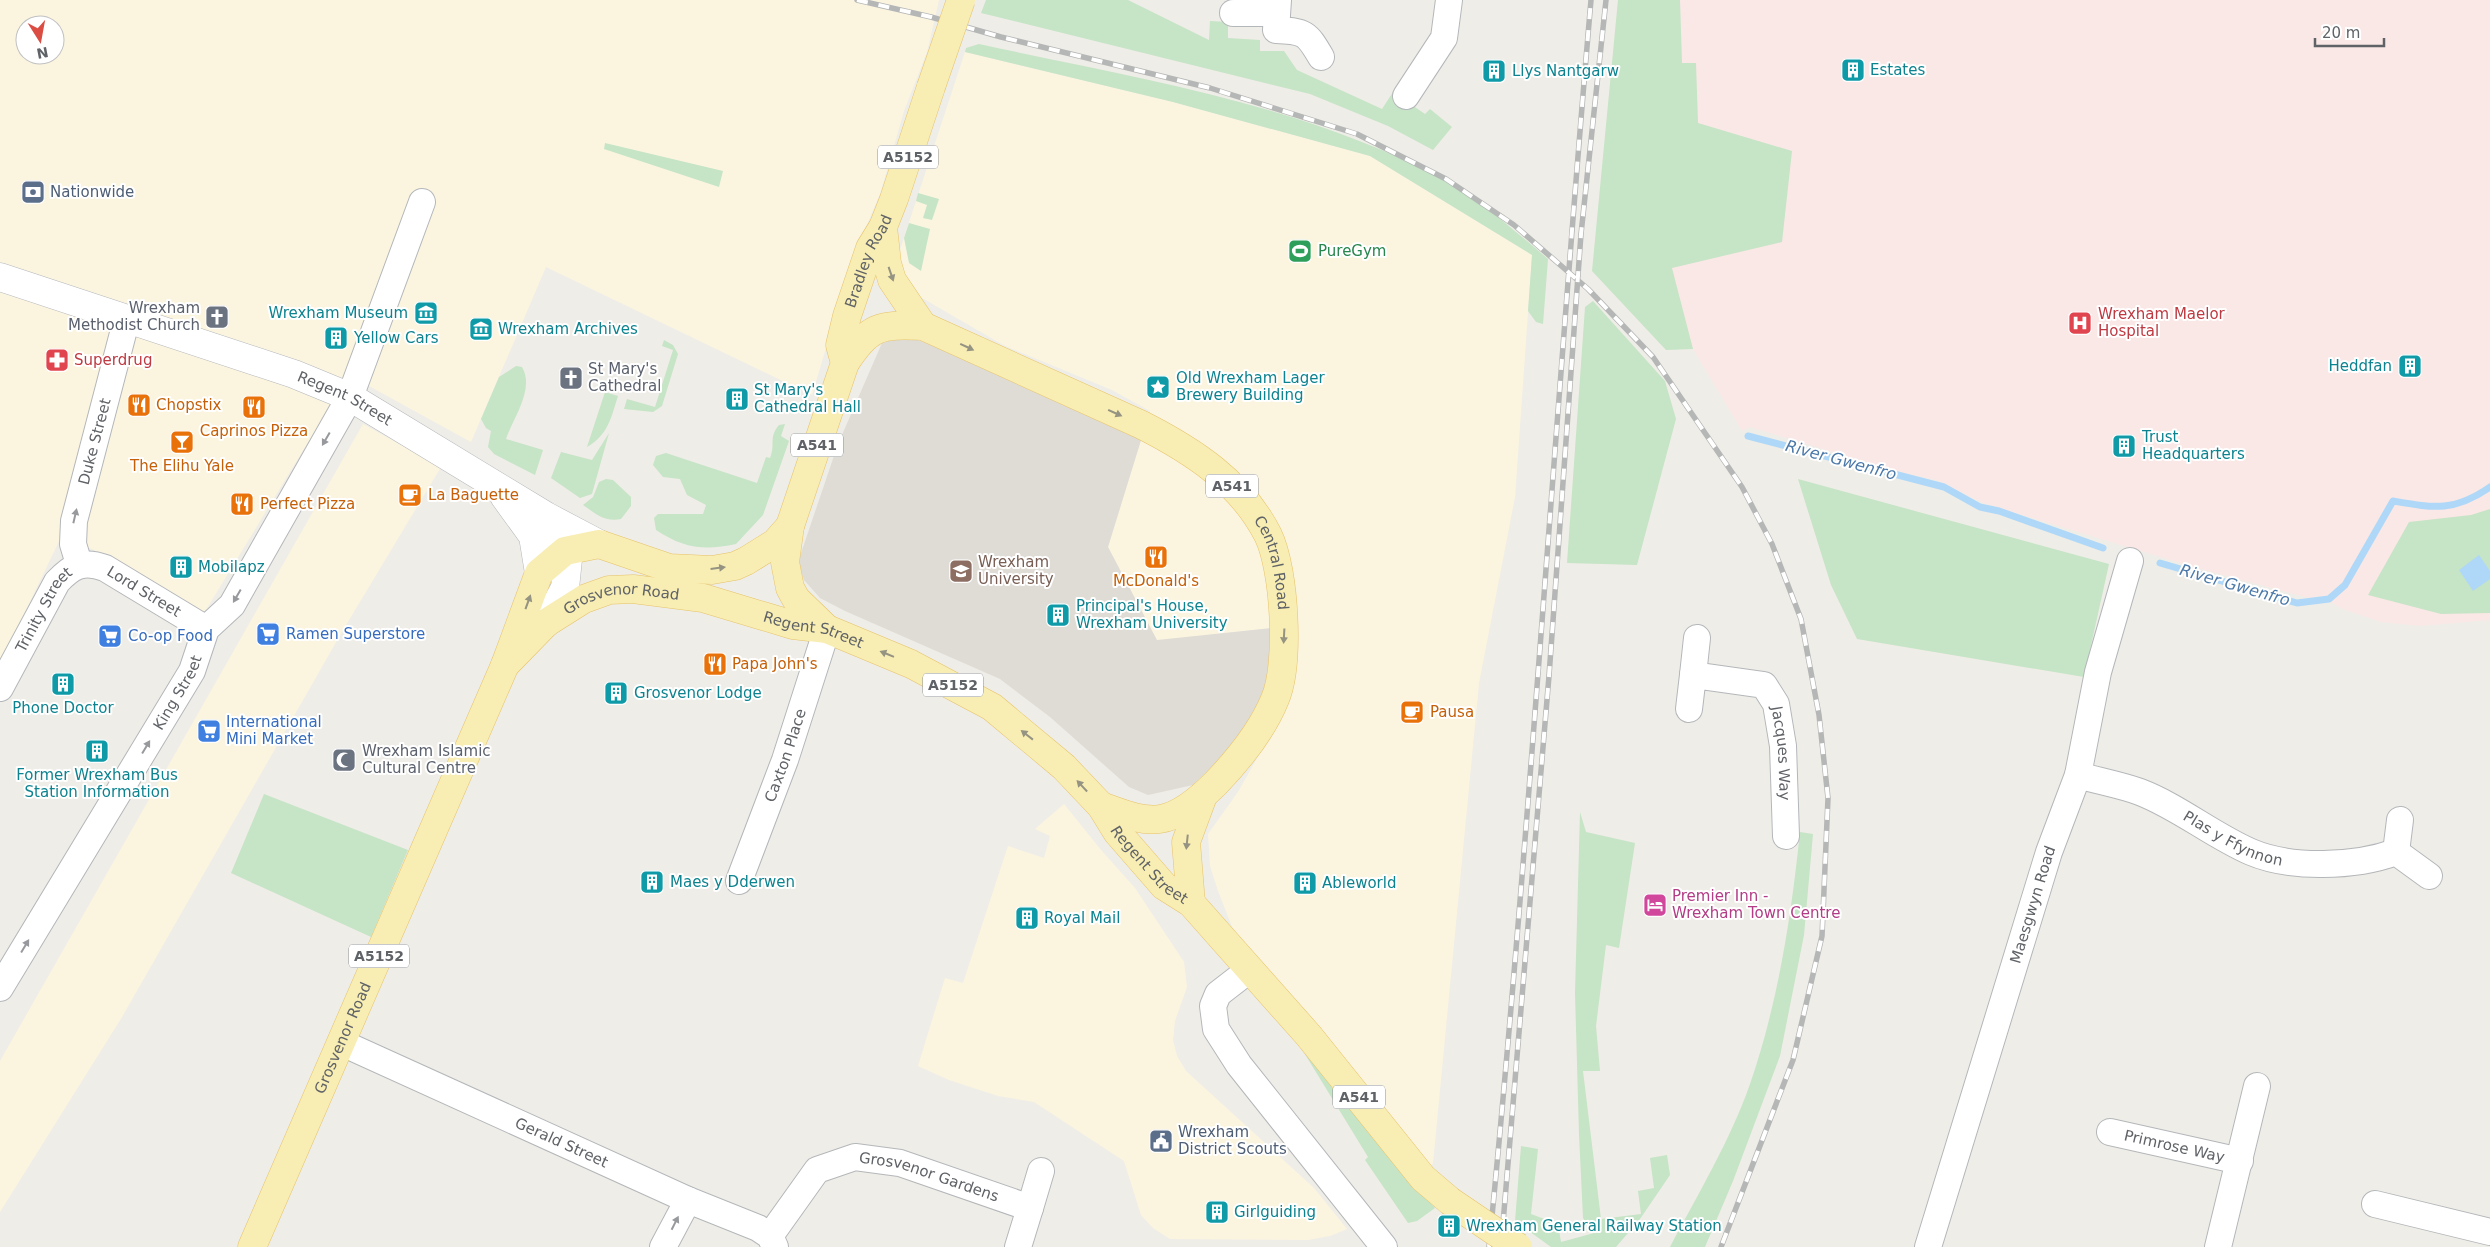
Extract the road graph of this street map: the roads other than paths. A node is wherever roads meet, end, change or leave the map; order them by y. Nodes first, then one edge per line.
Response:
1 (961, 0) edge
2 (1449, 0) edge
3 (1277, 7) edge
4 (1233, 13) dead end
5 (1322, 57) dead end
6 (1406, 96) dead end
7 (422, 202) dead end
8 (883, 226) junction
9 (0, 277) edge
10 (127, 318) junction
11 (923, 326) junction
12 (845, 363) junction
13 (350, 397) junction
14 (496, 485) junction
15 (546, 516) junction
16 (790, 526) junction
17 (599, 544) junction
18 (566, 551) junction
19 (2130, 561) dead end
20 (79, 564) junction
21 (669, 568) junction
22 (539, 572) junction
23 (703, 598) junction
24 (546, 623) junction
25 (206, 629) junction
26 (827, 629) junction
27 (1697, 638) dead end
28 (505, 665) junction
29 (1693, 675) junction
30 (0, 688) edge
31 (1689, 709) dead end
32 (2078, 776) junction
33 (1203, 796) junction
34 (1101, 806) junction
35 (2400, 820) dead end
36 (1786, 836) dead end
37 (2396, 852) junction
38 (2429, 876) dead end
39 (740, 881) dead end
40 (1191, 903) junction
41 (1249, 970) junction
42 (0, 988) edge
43 (342, 1043) junction
44 (2257, 1086) dead end
45 (2110, 1132) dead end
46 (2240, 1161) junction
47 (1041, 1171) dead end
48 (688, 1200) junction
49 (2375, 1204) dead end
50 (1030, 1208) junction
51 (2490, 1232) edge
52 (772, 1242) edge
53 (252, 1247) edge
54 (663, 1247) edge
55 (1018, 1247) edge
56 (1384, 1247) edge
57 (1518, 1247) edge
58 (1928, 1247) edge
59 (2218, 1247) edge

1 - 8 main road, Bradley Road / A5152, bridge
2 - 6 street
3 - 4 street
3 - 5 street
7 - 13 street, King Street
8 -> 11 main road
8 - 12 main road, Bradley Road / A541
9 - 10 street, Regent Street
10 - 13 street, Regent Street
20 -> 10 street, Duke Street
11 - 12 main road, Central Road
11 -> 33 main road, Central Road / A541
12 - 16 main road, Bradley Road / A541
13 - 14 street, Regent Street
13 -> 25 street, King Street
14 - 15 street, Regent Street
14 - 22 street, Grosvenor Road
15 - 17 street, Regent Street
15 - 18 street, Grosvenor Road
21 -> 16 main road, Bradley Road
16 - 26 main road, Bradley Road / A541
17 - 18 main road
17 - 21 main road, Regent Street
18 - 22 main road
18 - 24 street, Grosvenor Road
19 - 32 street, Maesgwyn Road
20 - 25 street, Lord Street
20 - 30 street, Trinity Street
21 - 23 main road
28 -> 22 main road, Grosvenor Road / A5152
23 - 24 main road, Grosvenor Road / A5152
23 - 26 main road, Regent Street / A5152
24 - 28 main road, Grosvenor Road / A5152
42 -> 25 street, King Street
34 -> 26 main road, Regent Street / A5152
26 - 39 street, Caxton Place
27 - 29 street
28 - 43 main road, Grosvenor Road / A5152
29 - 31 street
29 - 36 street, Jacques Way
32 - 37 street, Plas y Ffynnon
32 - 58 street, Maesgwyn Road
33 - 34 main road, Central Road / A541
33 -> 40 main road, Central Road / A541
34 - 40 main road, Regent Street / A5152
35 - 37 street
37 - 38 street
40 - 41 main road, Regent Street / A541
41 - 56 street
41 - 57 main road, Regent Street / A541, bridge
43 - 48 street, Gerald Street
43 - 53 main road, Grosvenor Road / A5152
44 - 46 street, Primrose Way
45 - 46 street, Primrose Way
46 - 59 street, Primrose Way
47 - 50 street
48 - 52 street, Gerald Street
54 -> 48 street
49 - 51 street
50 - 52 street, Grosvenor Gardens
50 - 55 street

